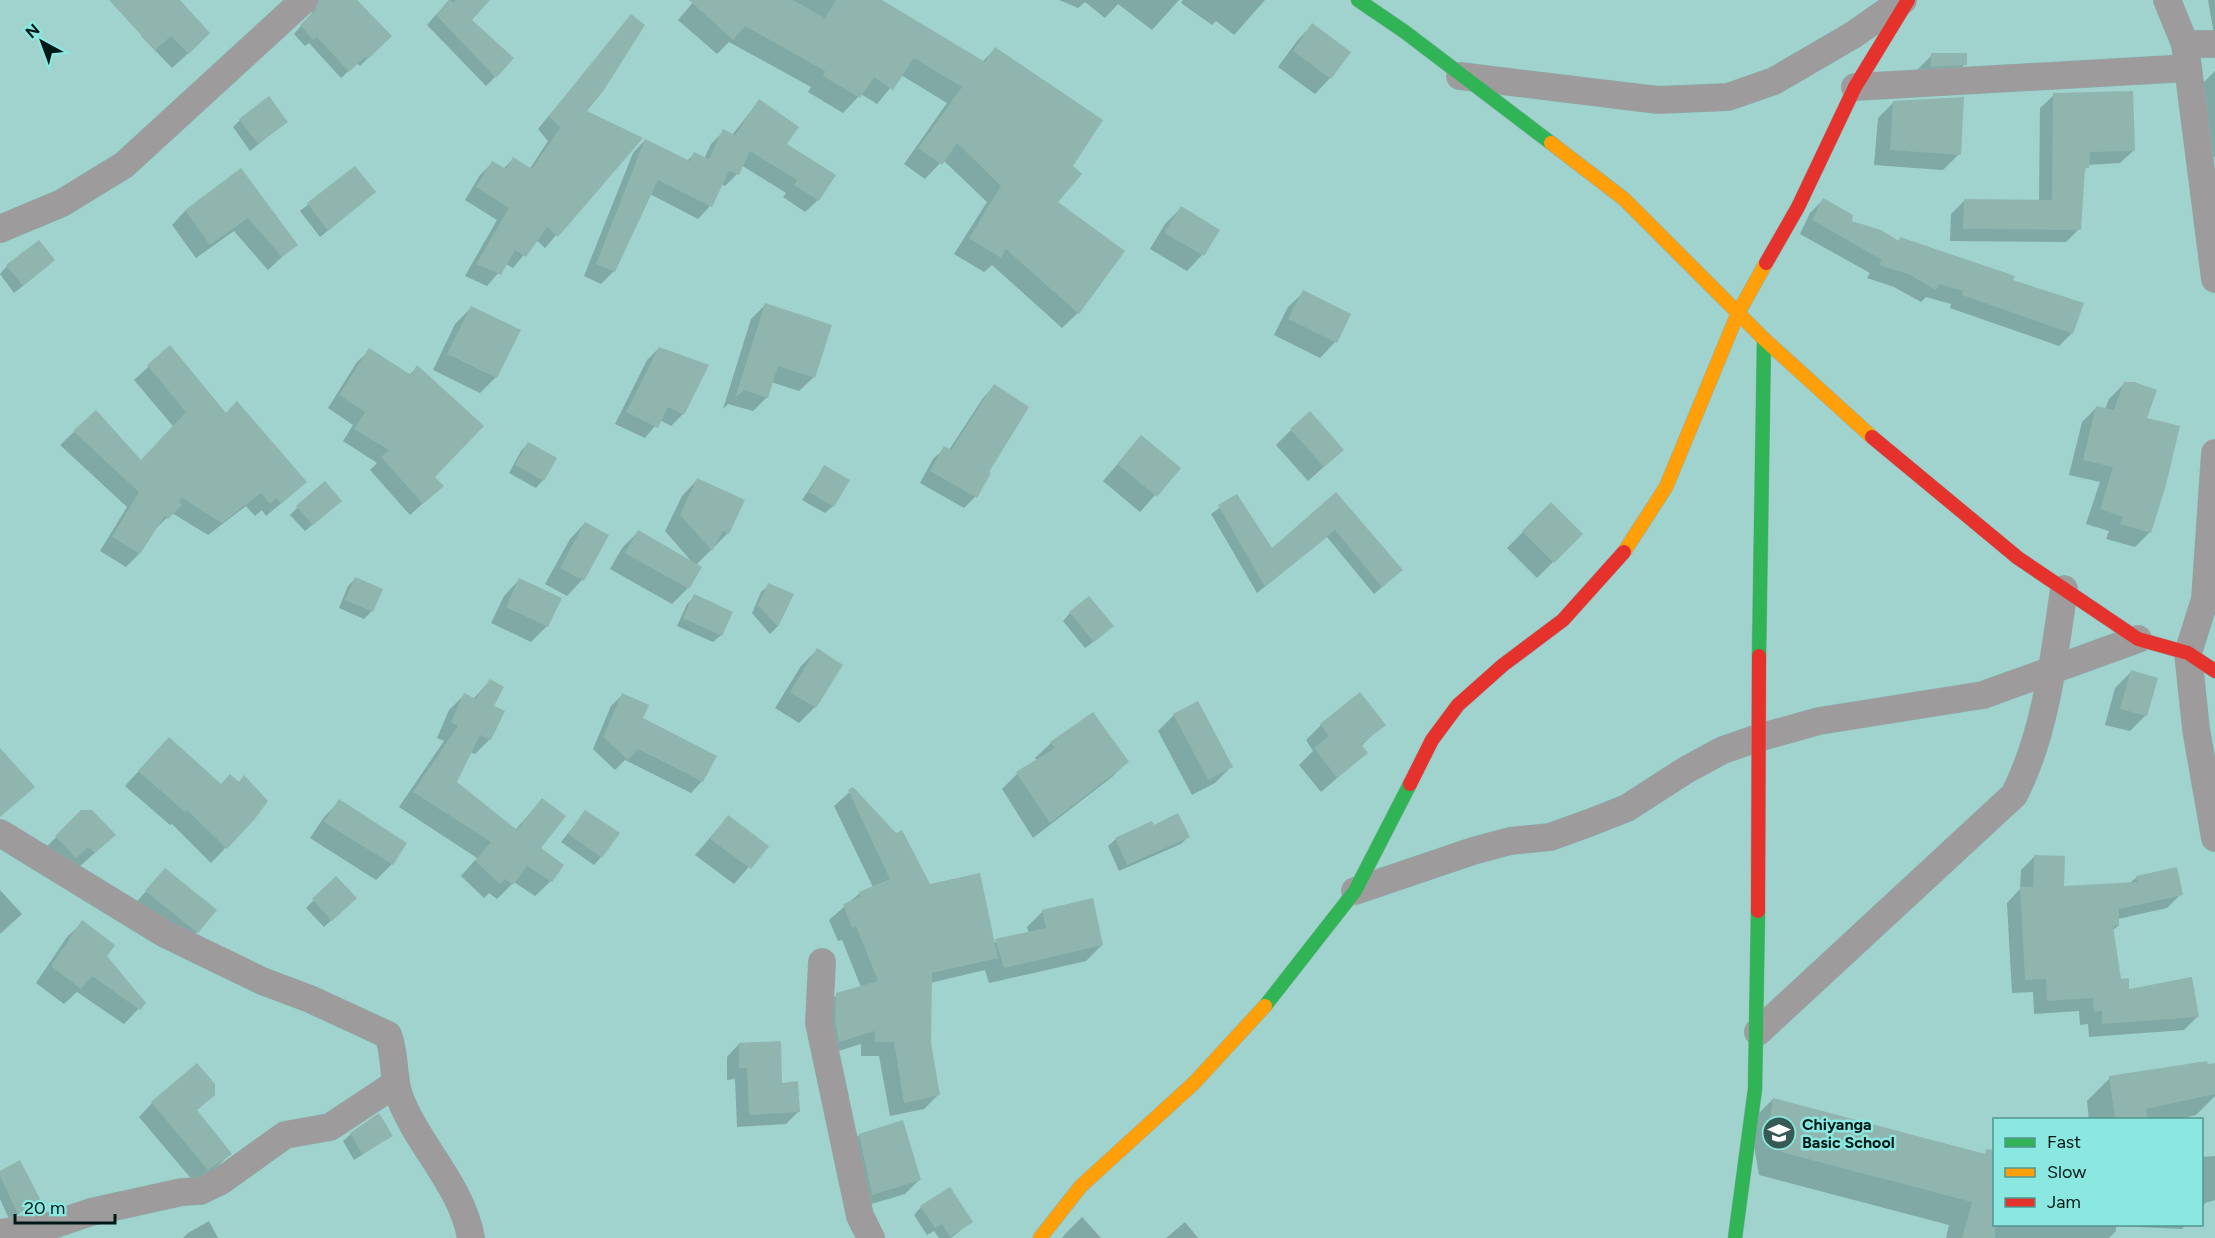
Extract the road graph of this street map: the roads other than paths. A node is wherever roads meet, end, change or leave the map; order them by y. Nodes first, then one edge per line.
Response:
1 (304, 0) edge
2 (1358, 0) edge
3 (1903, 0) edge
4 (1908, 0) edge
5 (2167, 0) edge
6 (2215, 44) edge
7 (2186, 56) junction
8 (1460, 76) junction
9 (1855, 87) junction
10 (0, 229) edge
11 (2215, 279) edge
12 (1738, 313) junction
13 (1764, 339) junction
14 (2215, 453) edge
15 (2064, 589) junction
16 (2210, 595) edge
17 (2138, 639) junction
18 (2188, 653) junction
19 (2052, 669) junction
20 (2215, 671) edge
21 (1758, 738) junction
22 (0, 833) edge
23 (2215, 838) edge
24 (1355, 891) junction
25 (822, 962) dead end
26 (1758, 1032) junction
27 (395, 1084) junction
28 (0, 1233) edge
29 (471, 1238) edge
30 (871, 1238) edge
31 (1040, 1238) edge
32 (1735, 1238) edge

1 - 10 street
2 - 8 street
3 - 8 street
4 - 9 street
5 - 7 street
6 - 7 street
7 - 9 street
7 - 11 street
8 - 12 street
9 - 12 street
12 - 13 street
12 - 24 street
13 - 15 street
13 - 21 street
14 - 16 street
15 - 17 street
15 - 19 street
16 - 18 street
17 - 18 street
17 - 19 street
18 - 20 street
18 - 23 street
19 - 21 street
19 - 26 street
21 - 24 street
21 - 26 street
22 - 27 street
24 - 31 street
25 - 30 street
26 - 32 street
27 - 28 street
27 - 29 street

